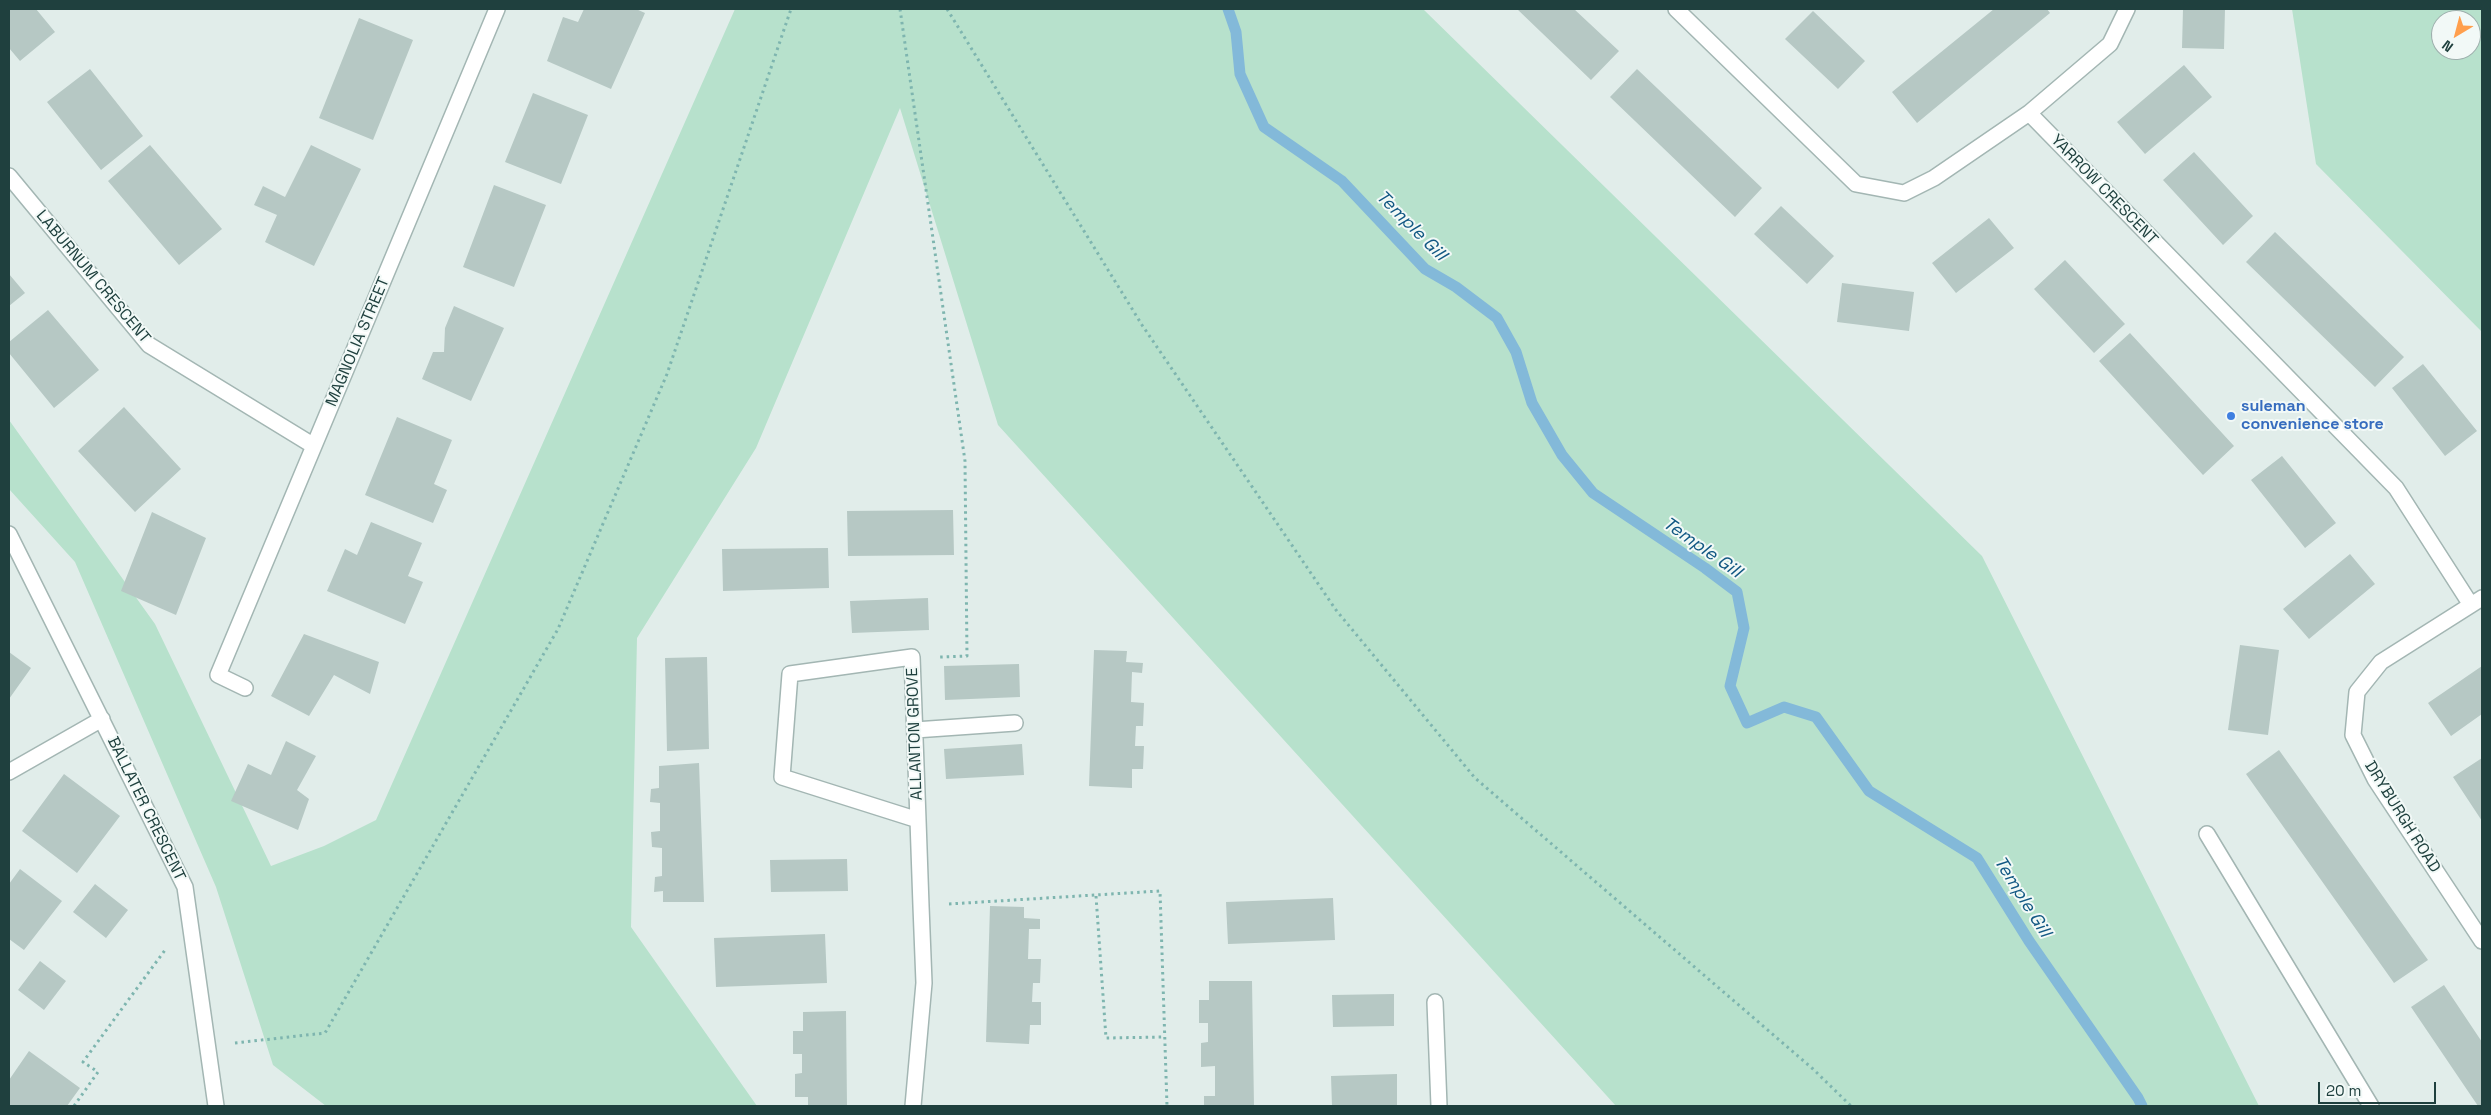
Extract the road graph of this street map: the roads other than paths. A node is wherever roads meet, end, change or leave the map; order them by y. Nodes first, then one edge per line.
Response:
1 (497, 9) edge
2 (1676, 9) edge
3 (2127, 9) edge
4 (2029, 114) junction
5 (9, 176) edge
6 (314, 446) junction
7 (9, 534) edge
8 (2477, 601) edge
9 (245, 688) dead end
10 (102, 720) junction
11 (1016, 723) dead end
12 (915, 730) junction
13 (9, 772) edge
14 (918, 820) junction
15 (2207, 834) dead end
16 (2482, 941) edge
17 (1435, 1002) dead end
18 (216, 1106) edge
19 (913, 1106) edge
20 (1438, 1106) edge
21 (2371, 1106) edge

1 - 6 street, MAGNOLIA STREET
2 - 4 street
3 - 4 street
4 - 8 street, YARROW CRESCENT
5 - 6 street, LABURNUM CRESCENT
6 - 9 street, MAGNOLIA STREET
7 - 10 street, BALLATER CRESCENT
8 - 16 street, DRYBURGH ROAD
10 - 13 street
10 - 18 street, BALLATER CRESCENT
11 - 12 street
12 - 14 street, ALLANTON GROVE
12 - 14 street, ALLANTON GROVE
14 - 19 street, ALLANTON GROVE
15 - 21 street
17 - 20 street

